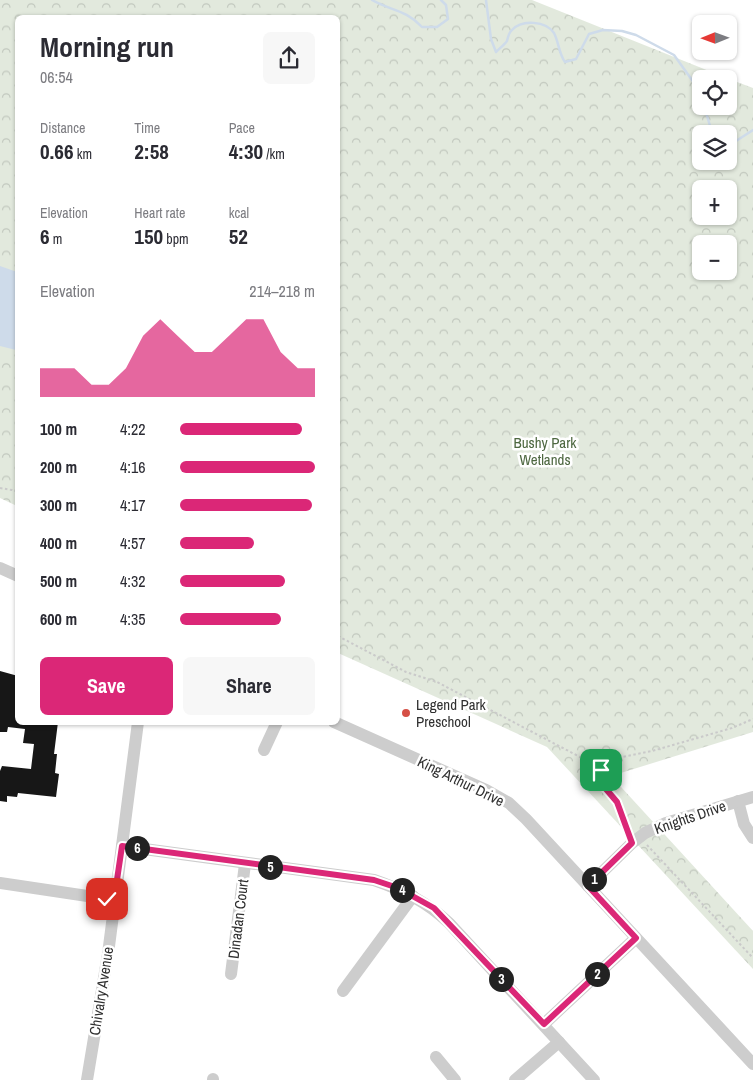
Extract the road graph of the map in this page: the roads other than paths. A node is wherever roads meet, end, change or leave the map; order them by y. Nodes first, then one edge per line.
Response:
1 (0, 568) edge
2 (15, 575) edge
3 (138, 725) edge
4 (276, 725) edge
5 (340, 725) edge
6 (264, 750) dead end
7 (753, 797) edge
8 (738, 801) junction
9 (753, 838) edge
10 (122, 846) junction
11 (245, 864) junction
12 (0, 883) edge
13 (588, 886) junction
14 (413, 896) junction
15 (114, 900) junction
16 (636, 938) junction
17 (231, 974) dead end
18 (342, 991) dead end
19 (544, 1024) junction
20 (559, 1042) junction
21 (436, 1058) dead end
22 (753, 1064) edge
23 (86, 1080) edge
24 (455, 1080) edge
25 (515, 1080) edge
26 (594, 1080) edge

1 - 2 street
3 - 10 street, Chivalry Avenue
4 - 6 street
5 - 13 street, King Arthur Drive
7 - 8 street, Knights Drive
8 - 9 street
8 - 13 street, Knights Drive
10 - 11 street
10 - 15 street, Chivalry Avenue
11 - 14 street
11 - 17 street, Dinadan Court
12 - 15 street
13 - 16 street, King Arthur Drive
14 - 18 street
14 - 19 street
15 - 23 street, Chivalry Avenue
16 - 19 street
16 - 22 street, King Arthur Drive
19 - 20 street
20 - 25 street
20 - 26 street
21 - 24 street

